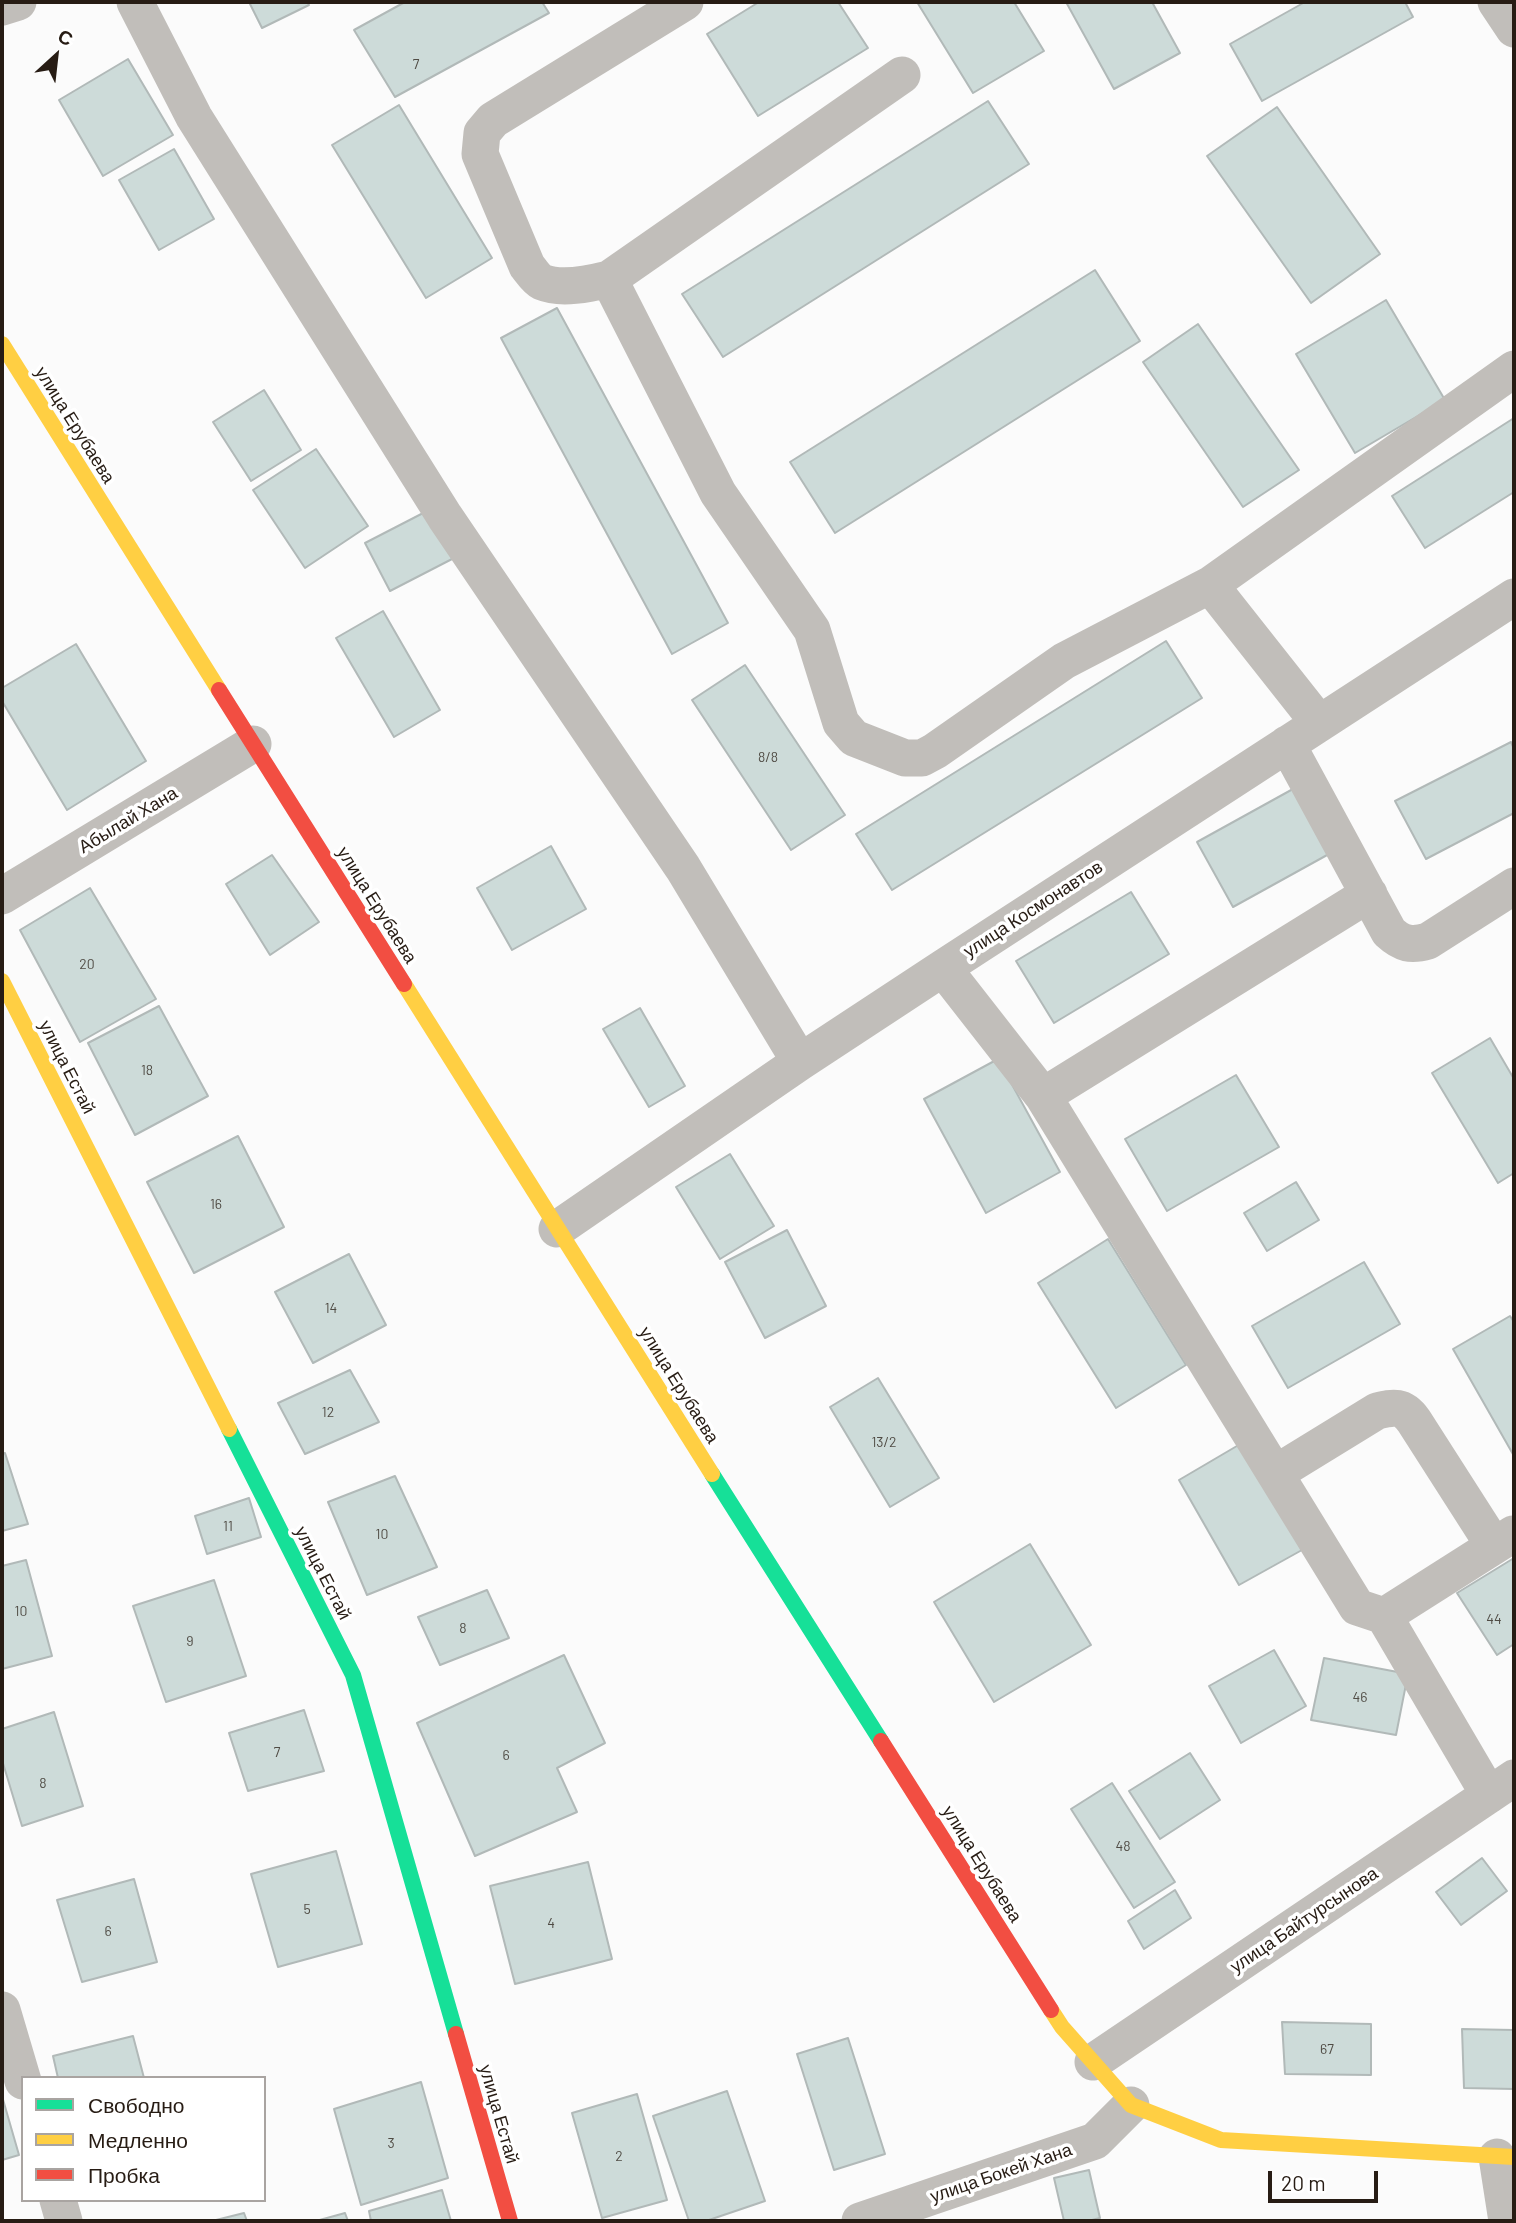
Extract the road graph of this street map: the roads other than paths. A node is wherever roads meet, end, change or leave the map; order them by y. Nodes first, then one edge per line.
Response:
1 (18, 2) edge
2 (135, 2) edge
3 (685, 2) edge
4 (1496, 2) edge
5 (2, 8) edge
6 (1514, 29) edge
7 (902, 75) dead end
8 (608, 279) junction
9 (2, 344) edge
10 (1514, 369) edge
11 (1210, 585) junction
12 (1514, 597) edge
13 (1319, 723) junction
14 (253, 744) junction
15 (1287, 744) junction
16 (1514, 886) edge
17 (1369, 894) junction
18 (2, 895) edge
19 (943, 968) junction
20 (2, 981) edge
21 (800, 1062) junction
22 (1043, 1096) junction
23 (557, 1229) junction
24 (1276, 1473) junction
25 (1504, 1540) edge
26 (1384, 1616) junction
27 (1502, 1786) edge
28 (2, 2010) edge
29 (1093, 2062) junction
30 (22, 2076) edge
31 (1131, 2105) junction
32 (1506, 2157) edge
33 (59, 2202) edge
34 (64, 2221) edge
35 (510, 2221) edge
36 (860, 2221) edge
37 (1507, 2221) edge

1 - 5 street
2 - 21 street
3 - 8 street
4 - 6 street
7 - 8 street
8 - 11 street
9 - 14 street, улица Ерубаева
10 - 11 street
11 - 13 street
12 - 13 street, улица Космонавтов
13 - 15 street, улица Космонавтов
14 - 18 street, Абылай Хана
14 - 23 street, улица Ерубаева
15 - 17 street
15 - 19 street, улица Космонавтов
16 - 17 street
17 - 22 street
19 - 21 street, улица Космонавтов
19 - 22 street
20 - 35 street, улица Естай
21 - 23 street, улица Космонавтов
22 - 24 street
23 - 29 street, улица Ерубаева
24 - 25 street
24 - 26 street
25 - 26 street
26 - 27 street
27 - 29 street, улица Байтурсынова
28 - 30 street
29 - 31 street, улица Ерубаева
31 - 32 street, улица Ерубаева
31 - 36 street, улица Бокей Хана
32 - 37 street
33 - 34 street

